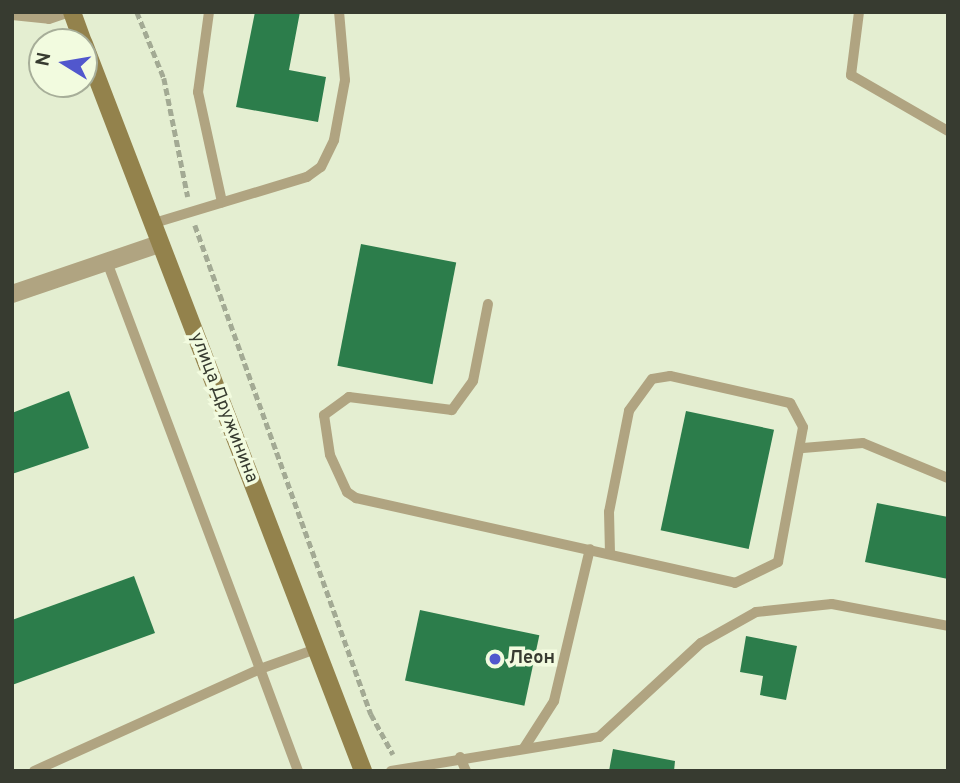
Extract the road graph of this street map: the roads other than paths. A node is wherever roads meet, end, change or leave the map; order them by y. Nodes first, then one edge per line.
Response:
1 (71, 12) edge
2 (209, 12) edge
3 (340, 12) edge
4 (859, 12) edge
5 (12, 15) edge
6 (98, 81) edge
7 (948, 131) edge
8 (222, 202) junction
9 (151, 224) junction
10 (159, 244) junction
11 (107, 262) junction
12 (12, 294) edge
13 (488, 304) dead end
14 (803, 449) junction
15 (948, 478) edge
16 (590, 550) junction
17 (611, 554) junction
18 (948, 626) edge
19 (316, 649) junction
20 (260, 669) junction
21 (524, 748) junction
22 (460, 757) junction
23 (396, 769) edge
24 (34, 771) edge
25 (298, 771) edge
26 (363, 771) edge
27 (466, 771) edge

1 - 5 lane
2 - 8 lane
3 - 8 lane
4 - 7 lane
6 - 9 main road, улица Дружинина
8 - 9 lane
9 - 10 main road, улица Дружинина
10 - 11 street
10 - 19 main road, улица Дружинина
11 - 12 street
11 - 20 lane
13 - 16 lane
14 - 15 lane
14 - 17 lane
14 - 17 lane
16 - 17 lane
16 - 21 lane
18 - 21 lane
19 - 20 lane
19 - 26 main road, улица Дружинина
20 - 24 lane
20 - 25 lane
21 - 22 lane
22 - 23 lane
22 - 27 lane

